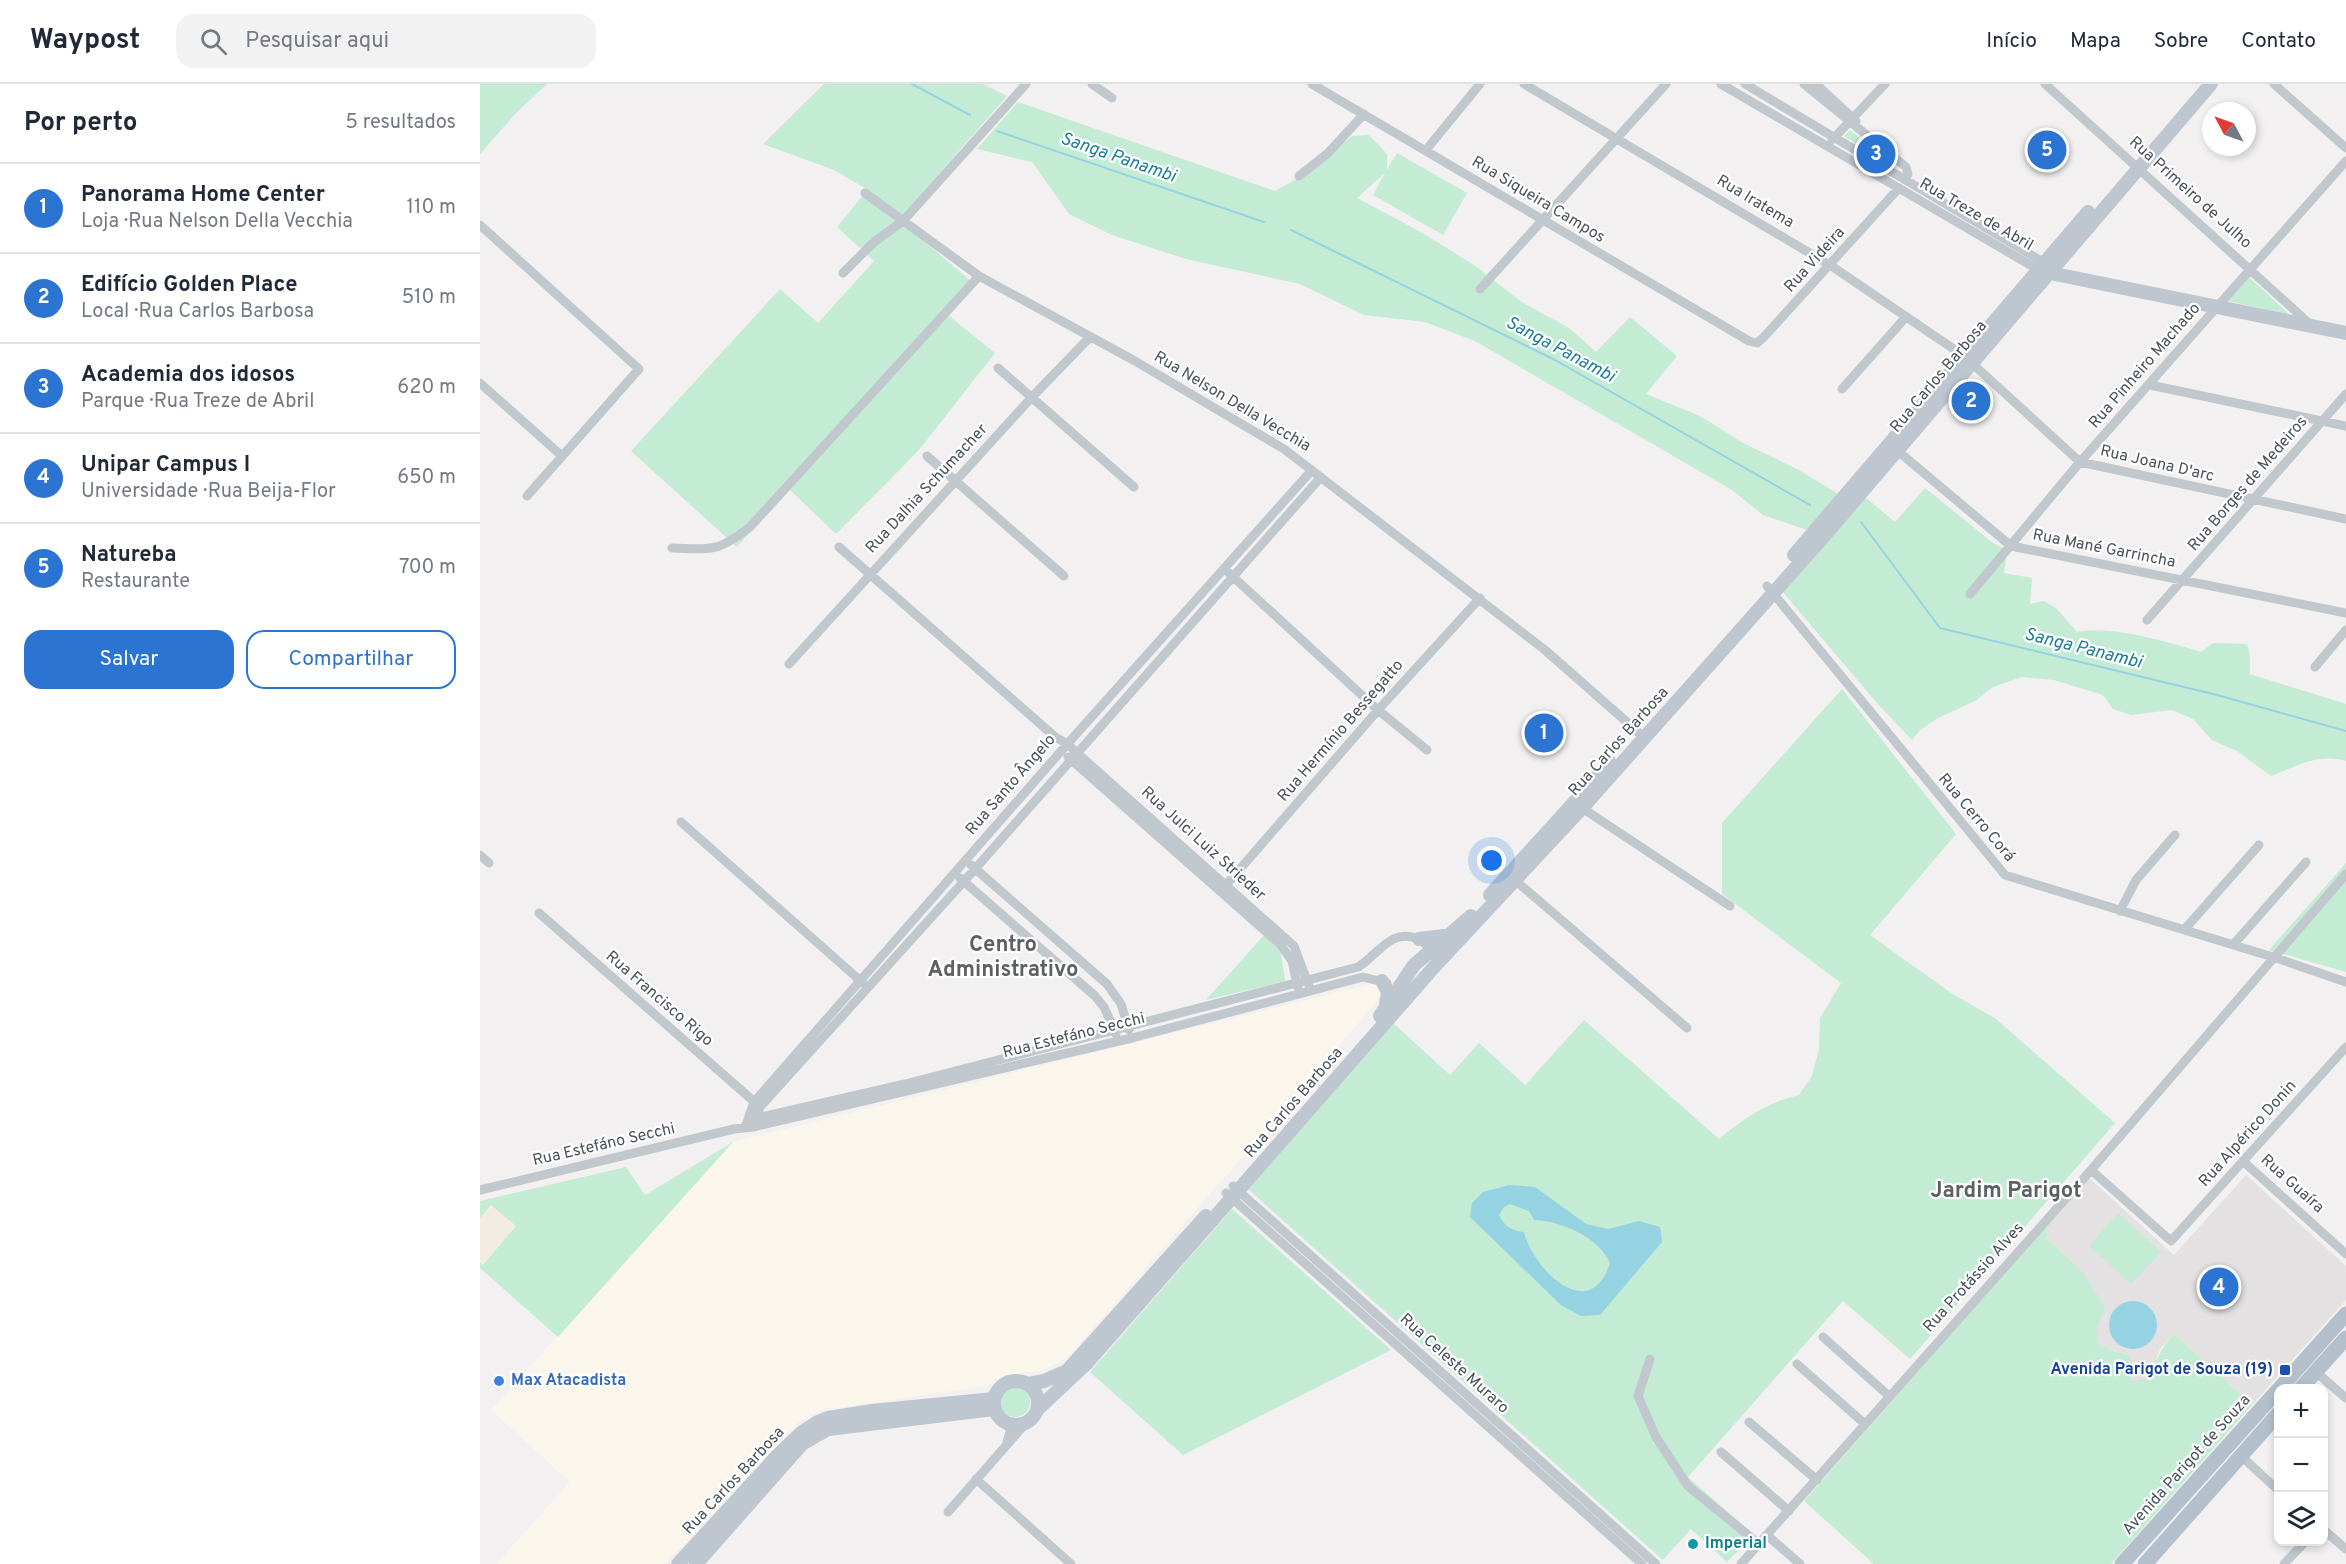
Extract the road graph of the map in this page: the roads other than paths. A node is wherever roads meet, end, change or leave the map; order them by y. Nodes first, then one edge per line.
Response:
1 (1026, 84) edge
2 (1092, 84) edge
3 (1312, 84) edge
4 (1480, 84) edge
5 (1524, 84) edge
6 (1666, 84) edge
7 (1721, 84) edge
8 (1745, 84) edge
9 (1804, 84) edge
10 (1816, 84) edge
11 (1885, 84) edge
12 (2045, 84) edge
13 (2200, 84) edge
14 (2211, 84) edge
15 (2274, 84) edge
16 (1112, 98) dead end
17 (1364, 114) junction
18 (1851, 119) junction
19 (1834, 137) junction
20 (1618, 138) junction
21 (1827, 147) junction
22 (2346, 148) edge
23 (1426, 150) junction
24 (2346, 161) edge
25 (2135, 164) junction
26 (1299, 176) dead end
27 (1901, 184) junction
28 (865, 193) dead end
29 (903, 220) junction
30 (1541, 220) junction
31 (480, 225) edge
32 (1830, 265) junction
33 (2251, 268) junction
34 (2048, 270) junction
35 (843, 273) dead end
36 (979, 276) junction
37 (1480, 289) dead end
38 (2215, 308) junction
39 (1906, 317) junction
40 (2313, 326) junction
41 (2346, 333) edge
42 (1090, 337) junction
43 (1749, 342) joint
44 (1968, 359) junction
45 (998, 368) dead end
46 (480, 383) edge
47 (2150, 385) junction
48 (1842, 389) dead end
49 (2346, 394) edge
50 (1032, 397) junction
51 (2322, 421) junction
52 (2346, 426) edge
53 (1894, 448) junction
54 (562, 456) junction
55 (927, 456) dead end
56 (2080, 462) junction
57 (1312, 470) junction
58 (1322, 477) junction
59 (955, 481) junction
60 (1134, 487) dead end
61 (527, 496) dead end
62 (2254, 502) junction
63 (2346, 519) edge
64 (2011, 546) junction
65 (839, 547) dead end
66 (672, 548) dead end
67 (1225, 569) junction
68 (869, 574) junction
69 (1064, 576) dead end
70 (1233, 577) junction
71 (2183, 581) junction
72 (1771, 589) junction
73 (1970, 594) dead end
74 (1480, 598) junction
75 (2346, 612) edge
76 (2148, 620) dead end
77 (2346, 630) edge
78 (789, 664) dead end
79 (2315, 667) dead end
80 (1378, 710) junction
81 (1641, 735) junction
82 (1065, 747) junction
83 (1427, 750) dead end
84 (1074, 756) junction
85 (1582, 808) junction
86 (681, 822) dead end
87 (2175, 835) dead end
88 (2259, 845) dead end
89 (480, 855) edge
90 (965, 860) junction
91 (2306, 862) dead end
92 (489, 863) dead end
93 (975, 869) junction
94 (954, 873) junction
95 (2346, 874) edge
96 (1516, 880) junction
97 (964, 881) junction
98 (1226, 885) junction
99 (1730, 906) dead end
100 (2120, 911) junction
101 (539, 913) dead end
102 (2184, 930) junction
103 (1449, 935) junction
104 (1419, 939) junction
105 (2233, 945) junction
106 (1431, 949) junction
107 (2276, 958) junction
108 (1434, 967) junction
109 (1308, 981) junction
110 (1382, 981) junction
111 (2346, 982) edge
112 (864, 984) junction
113 (1417, 986) junction
114 (1398, 988) junction
115 (1302, 990) junction
116 (1384, 1012) junction
117 (1128, 1026) junction
118 (1688, 1028) dead end
119 (1114, 1030) junction
120 (1132, 1038) junction
121 (1118, 1040) junction
122 (2346, 1047) edge
123 (943, 1079) junction
124 (1325, 1087) junction
125 (757, 1104) junction
126 (750, 1123) junction
127 (2244, 1162) junction
128 (2091, 1170) junction
129 (480, 1190) edge
130 (1233, 1192) junction
131 (2346, 1254) edge
132 (2346, 1314) edge
133 (1822, 1337) dead end
134 (2346, 1338) edge
135 (1650, 1359) dead end
136 (1797, 1364) dead end
137 (2316, 1372) junction
138 (1028, 1384) junction
139 (2285, 1384) edge
140 (2305, 1384) edge
141 (1889, 1396) junction
142 (2274, 1397) edge
143 (2346, 1398) edge
144 (2274, 1401) edge
145 (994, 1404) junction
146 (1038, 1409) junction
147 (2274, 1417) edge
148 (2274, 1419) edge
149 (1749, 1422) dead end
150 (1026, 1423) junction
151 (1865, 1424) junction
152 (1012, 1425) junction
153 (2244, 1429) junction
154 (1005, 1447) junction
155 (1721, 1452) dead end
156 (2241, 1456) junction
157 (976, 1479) junction
158 (1817, 1480) junction
159 (761, 1482) junction
160 (2274, 1486) edge
161 (1789, 1511) junction
162 (948, 1512) dead end
163 (2328, 1533) edge
164 (1768, 1536) junction
165 (1759, 1545) junction
166 (2301, 1546) edge
167 (2346, 1549) edge
168 (678, 1564) edge
169 (696, 1564) edge
170 (1071, 1564) edge
171 (1642, 1564) edge
172 (1656, 1564) edge
173 (1741, 1564) edge
174 (1800, 1564) edge
175 (2122, 1564) edge
176 (2145, 1564) edge
177 (2284, 1564) edge

1 - 29 street
2 - 16 street
3 - 17 street, Rua Siqueira Campos
4 - 23 street
5 - 20 street, Rua Iratema
6 - 20 street
7 - 21 street, Rua Treze de Abril
8 - 19 street, Rua Treze de Abril
9 - 18 street
10 - 18 street
11 - 18 street
12 - 25 street, Rua Primeiro de Julho
13 - 25 street, Rua Carlos Barbosa
14 - 25 street, Rua Carlos Barbosa
15 - 22 street
17 - 23 street, Rua Siqueira Campos
17 - 26 street
18 - 19 street
18 - 27 street
19 - 21 street
19 - 27 street, Rua Treze de Abril
20 - 30 street
20 - 32 street, Rua Iratema
21 - 27 street, Rua Treze de Abril
23 - 30 street, Rua Siqueira Campos
24 - 33 street, Rua Pinheiro Machado
25 - 33 street, Rua Primeiro de Julho
25 - 34 street, Rua Carlos Barbosa
27 - 32 street, Rua Videira
27 - 34 street, Rua Treze de Abril
28 - 29 street, Rua Nelson Della Vecchia
29 - 35 street
29 - 36 street, Rua Nelson Della Vecchia
30 - 37 street
30 - 43 street, Rua Siqueira Campos
31 - 54 street
32 - 39 street, Rua Iratema
32 - 43 street, Rua Videira
33 - 38 street, Rua Pinheiro Machado
33 - 40 street, Rua Primeiro de Julho
34 - 38 street, Rua Treze de Abril
34 - 44 street, Rua Carlos Barbosa
36 - 42 street, Rua Nelson Della Vecchia
36 - 66 street
38 - 40 street, Rua Treze de Abril
38 - 47 street, Rua Pinheiro Machado
39 - 44 street, Rua Iratema
39 - 48 street
40 - 41 street, Rua Treze de Abril
42 - 50 street, Rua Dalhia Schumacher
42 - 57 street, Rua Nelson Della Vecchia
44 - 53 street, Rua Carlos Barbosa
44 - 56 street, Rua Joana D'arc
45 - 50 street
46 - 54 street
47 - 51 street
47 - 56 street, Rua Pinheiro Machado
49 - 51 street, Rua Borges de Medeiros
50 - 59 street, Rua Dalhia Schumacher
50 - 60 street
51 - 52 street
51 - 62 street, Rua Borges de Medeiros
53 - 64 street, Rua Mané Garrincha
53 - 72 street, Rua Carlos Barbosa
54 - 61 street
55 - 59 street
56 - 62 street, Rua Joana D'arc
56 - 64 street, Rua Pinheiro Machado
57 - 58 street, Rua Nelson Della Vecchia
57 - 67 street, Rua Santo Ângelo
58 - 70 street, Rua Santo Ângelo
58 - 74 street, Rua Nelson Della Vecchia
59 - 68 street, Rua Dalhia Schumacher
59 - 69 street
62 - 63 street, Rua Joana D'arc
62 - 71 street, Rua Borges de Medeiros
64 - 71 street, Rua Mané Garrincha
64 - 73 street, Rua Pinheiro Machado
65 - 68 street, Rua Julci Luiz Strieder
67 - 70 street
67 - 82 street, Rua Santo Ângelo
68 - 78 street, Rua Dalhia Schumacher
68 - 82 street, Rua Julci Luiz Strieder
70 - 80 street
70 - 84 street, Rua Santo Ângelo
71 - 75 street, Rua Mané Garrincha
71 - 76 street, Rua Borges de Medeiros
72 - 81 street, Rua Carlos Barbosa
72 - 100 street, Rua Cerro Corá
74 - 80 street, Rua Hermínio Bessegatto
74 - 81 street, Rua Nelson Della Vecchia
77 - 79 street
80 - 83 street
80 - 98 street, Rua Hermínio Bessegatto
81 - 85 street, Rua Carlos Barbosa
81 - 103 street, Rua Carlos Barbosa
82 - 84 street, Rua Julci Luiz Strieder
82 - 90 street, Rua Santo Ângelo
84 - 93 street, Rua Santo Ângelo
84 - 98 street, Rua Julci Luiz Strieder
84 - 115 street, Rua Julci Luiz Strieder
85 - 96 street, Rua Carlos Barbosa
85 - 99 street
86 - 112 street
87 - 100 street
88 - 102 street
89 - 92 street
90 - 93 street
90 - 94 street, Rua Santo Ângelo
91 - 105 street
93 - 97 street, Rua Santo Ângelo
93 - 117 street
94 - 97 street
94 - 112 street, Rua Santo Ângelo
95 - 107 street, Rua Protássio Alves
96 - 108 street, Rua Carlos Barbosa
96 - 118 street
97 - 112 street, Rua Santo Ângelo
97 - 119 street
98 - 109 street, Rua Julci Luiz Strieder
100 - 102 street, Rua Cerro Corá
101 - 125 street, Rua Francisco Rigo
102 - 105 street, Rua Cerro Corá
103 - 104 street
103 - 106 street, Rua Carlos Barbosa
104 - 106 street
104 - 109 street
105 - 107 street, Rua Cerro Corá
106 - 108 street
106 - 114 street, Rua Carlos Barbosa
107 - 111 street, Rua Cerro Corá
107 - 128 street, Rua Protássio Alves
108 - 113 street, Rua Carlos Barbosa
109 - 115 street
110 - 114 street, Rua Estefáno Secchi
110 - 115 street, Rua Estefáno Secchi
110 - 116 street
112 - 125 street, Rua Santo Ângelo
113 - 114 street, Rua Estefáno Secchi
113 - 124 street, Rua Carlos Barbosa
114 - 116 street, Rua Carlos Barbosa
115 - 117 street
115 - 120 street, Rua Estefáno Secchi
116 - 124 street, Rua Carlos Barbosa
117 - 119 street
117 - 120 street
119 - 121 street
119 - 123 street
120 - 121 street, Rua Estefáno Secchi
121 - 123 street, Rua Estefáno Secchi
122 - 127 street, Rua Alpérico Donin
123 - 126 street
124 - 130 street, Rua Carlos Barbosa
125 - 126 street, Rua Santo Ângelo
126 - 129 street, Rua Estefáno Secchi
127 - 128 street, Rua Alpérico Donin
127 - 131 street, Rua Guaíra
128 - 141 street, Rua Protássio Alves
130 - 138 street, Rua Carlos Barbosa
130 - 146 street, Rua Carlos Barbosa
130 - 171 street, Rua Celeste Muraro
130 - 172 street, Rua Celeste Muraro
132 - 139 main road, Avenida Parigot de Souza
133 - 141 street
134 - 137 main road
135 - 165 street
136 - 151 street
137 - 140 main road
137 - 143 street
138 - 145 street, Rua Carlos Barbosa
138 - 146 street
141 - 151 street, Rua Protássio Alves
142 - 153 main road, Avenida Parigot de Souza
144 - 147 main road
145 - 152 street
145 - 159 street, Rua Carlos Barbosa
146 - 150 street, Rua Carlos Barbosa
148 - 156 main road, Avenida Parigot de Souza
149 - 158 street
150 - 152 street
150 - 154 street, Rua Carlos Barbosa
151 - 158 street, Rua Protássio Alves
152 - 154 street, Rua Carlos Barbosa
153 - 156 main road
153 - 175 main road, Avenida Parigot de Souza
154 - 157 street, Rua Carlos Barbosa
155 - 161 street
156 - 160 street
156 - 176 main road, Avenida Parigot de Souza
157 - 162 street, Rua Carlos Barbosa
157 - 170 street
158 - 161 street, Rua Protássio Alves
159 - 168 street, Rua Carlos Barbosa
159 - 169 street, Rua Carlos Barbosa
161 - 164 street, Rua Protássio Alves
163 - 167 street
164 - 165 street, Rua Protássio Alves
164 - 174 street
165 - 173 street, Rua Protássio Alves
166 - 177 street

